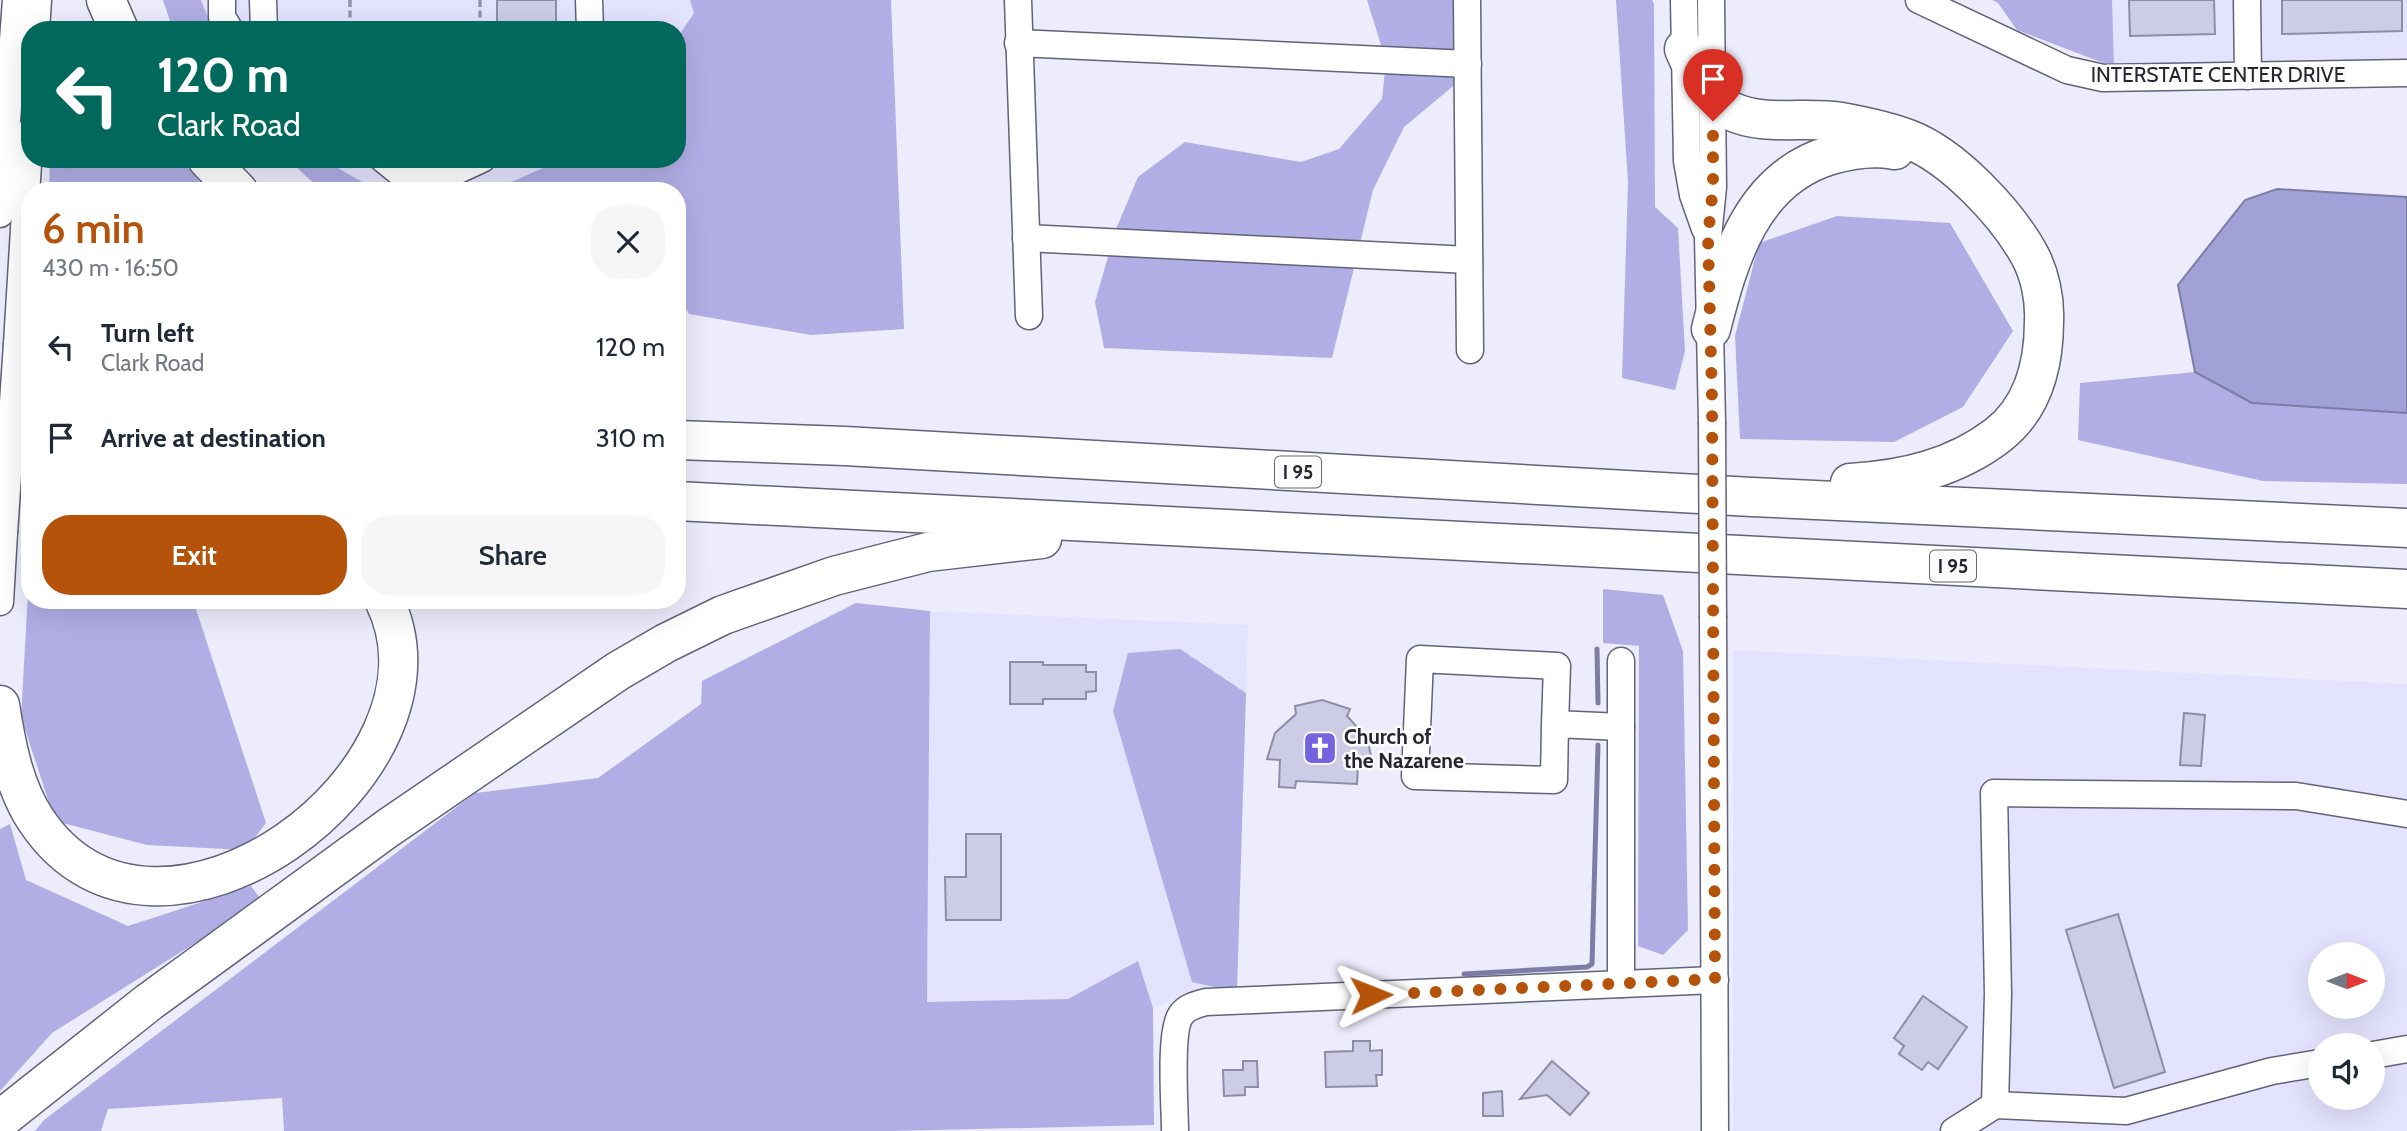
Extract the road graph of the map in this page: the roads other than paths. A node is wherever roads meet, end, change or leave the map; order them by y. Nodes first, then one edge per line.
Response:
1 (16, 0) edge
2 (38, 0) edge
3 (106, 0) edge
4 (222, 0) edge
5 (263, 0) edge
6 (589, 0) edge
7 (1018, 0) edge
8 (1467, 0) edge
9 (1684, 0) edge
10 (1711, 0) edge
11 (1919, 0) edge
12 (2246, 0) edge
13 (37, 21) edge
14 (115, 21) edge
15 (224, 21) edge
16 (264, 21) edge
17 (590, 21) edge
18 (1018, 44) junction
19 (1684, 49) junction
20 (1468, 64) junction
21 (2407, 74) edge
22 (2248, 76) junction
23 (1713, 99) junction
24 (216, 168) edge
25 (394, 168) edge
26 (462, 168) edge
27 (1959, 172) junction
28 (229, 182) edge
29 (0, 214) edge
30 (1708, 237) junction
31 (1026, 238) junction
32 (1469, 260) junction
33 (21, 278) edge
34 (1029, 316) dead end
35 (1711, 329) junction
36 (1470, 350) dead end
37 (0, 401) edge
38 (21, 406) edge
39 (0, 413) edge
40 (686, 413) edge
41 (21, 414) edge
42 (686, 440) edge
43 (845, 446) junction
44 (1752, 497) junction
45 (686, 501) edge
46 (1167, 526) junction
47 (2407, 528) edge
48 (2407, 589) edge
49 (0, 602) edge
50 (387, 609) edge
51 (1621, 661) dead end
52 (0, 705) edge
53 (1555, 724) junction
54 (1621, 727) junction
55 (2407, 814) edge
56 (1715, 979) junction
57 (1621, 984) junction
58 (2407, 1049) edge
59 (2385, 1053) edge
60 (2308, 1065) edge
61 (1995, 1105) junction
62 (0, 1120) edge
63 (1175, 1131) edge
64 (1715, 1131) edge
65 (1954, 1131) edge

1 - 29 street
2 - 13 street
3 - 14 highway
4 - 15 street
5 - 16 street
6 - 17 street
7 - 18 street
8 - 20 street
9 - 19 street
10 - 23 street
11 - 22 street, INTERSTATE CENTER DRIVE
12 - 22 street
18 - 20 street
18 - 31 street
19 - 23 highway
19 - 30 street
20 - 32 street
21 - 22 street, INTERSTATE CENTER DRIVE
23 - 27 highway
23 - 30 street
24 - 28 highway
25 - 26 street
27 - 35 highway
27 - 44 highway
30 - 35 street
31 - 32 street
31 - 34 street
32 - 36 street
33 - 49 street, bridge
35 - 56 street, bridge
37 - 38 highway
39 - 41 highway
40 - 43 highway
42 - 43 highway, I 95
43 - 44 highway, I 95
44 - 47 highway, I 95
45 - 46 highway, I 95
46 - 48 highway, I 95
46 - 62 highway
50 - 52 highway
51 - 54 street
53 - 53 street
53 - 54 street
54 - 57 street
55 - 61 street
56 - 57 street
56 - 64 street
57 - 63 street
58 - 59 street
60 - 61 street
61 - 65 street

